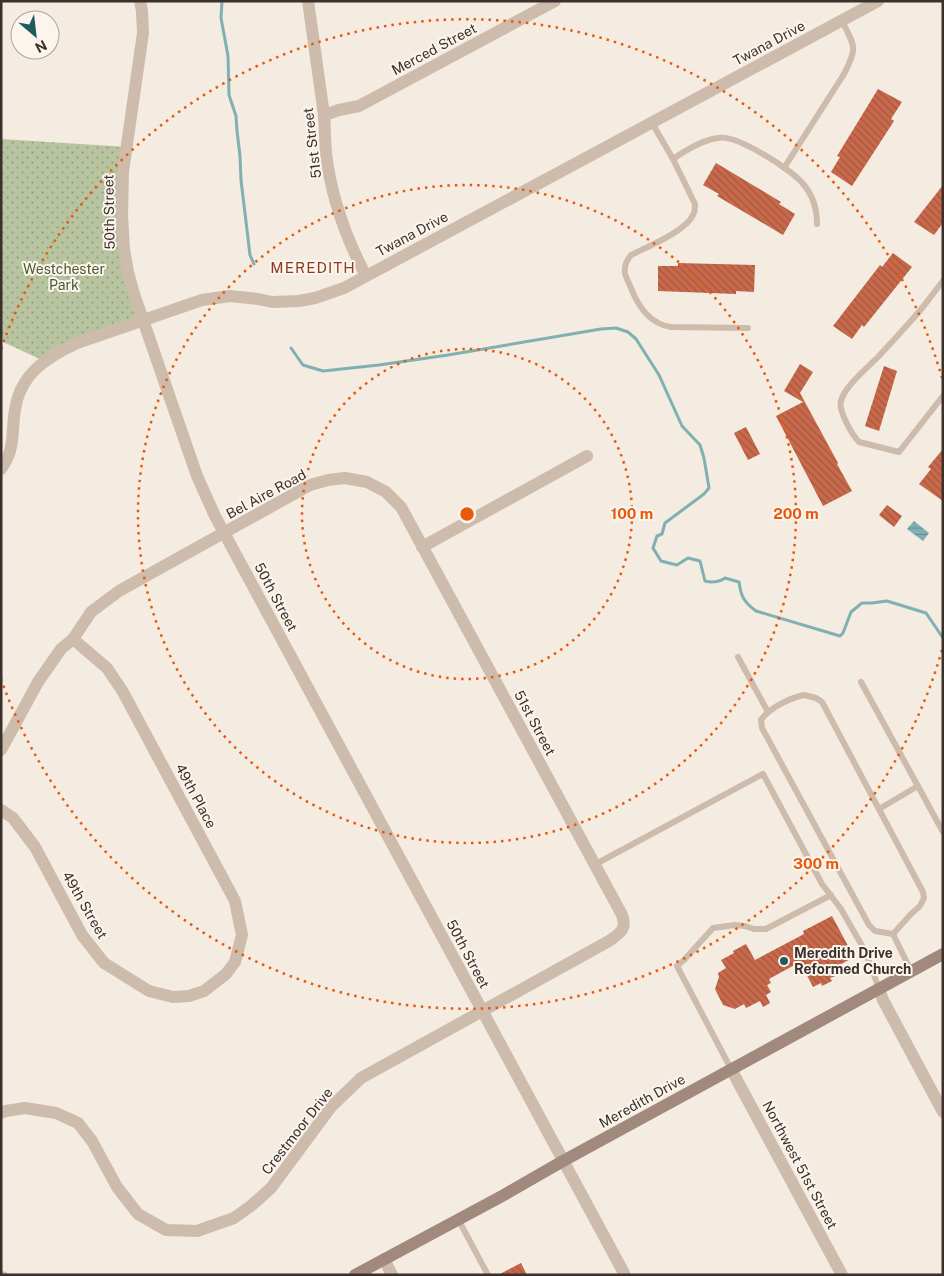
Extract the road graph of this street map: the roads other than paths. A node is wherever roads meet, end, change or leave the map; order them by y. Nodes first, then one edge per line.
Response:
1 (140, 1) edge
2 (308, 1) edge
3 (555, 1) edge
4 (878, 1) edge
5 (842, 21) junction
6 (324, 115) junction
7 (652, 123) junction
8 (672, 159) junction
9 (784, 168) junction
10 (817, 224) dead end
11 (366, 276) junction
12 (943, 281) edge
13 (143, 320) junction
14 (748, 328) dead end
15 (943, 396) edge
16 (587, 456) dead end
17 (1, 469) edge
18 (224, 533) junction
19 (422, 547) junction
20 (72, 639) junction
21 (738, 657) dead end
22 (860, 682) dead end
23 (768, 712) junction
24 (1, 750) edge
25 (918, 786) junction
26 (879, 808) junction
27 (1, 810) edge
28 (943, 832) edge
29 (594, 865) junction
30 (831, 895) junction
31 (620, 913) joint
32 (893, 934) junction
33 (943, 954) edge
34 (911, 971) junction
35 (217, 982) joint
36 (878, 989) junction
37 (482, 1011) junction
38 (731, 1069) junction
39 (3, 1108) edge
40 (943, 1112) edge
41 (563, 1161) junction
42 (458, 1219) junction
43 (384, 1259) junction
44 (1, 1274) edge
45 (5, 1275) edge
46 (355, 1275) edge
47 (392, 1275) edge
48 (488, 1275) edge
49 (625, 1275) edge
50 (842, 1275) edge

1 - 13 street, 50th Street
2 - 6 street, 51st Street
3 - 6 street, Merced Street
4 - 5 street, Twana Drive
5 - 7 street, Twana Drive
5 - 9 lane
6 - 11 street, 51st Street
7 - 8 lane
7 - 11 street, Twana Drive
8 - 9 lane
8 - 14 lane
9 - 10 lane
11 - 13 street, Twana Drive
12 - 15 lane
13 - 17 street, Twana Drive
13 - 18 street, 50th Street
16 - 19 street
18 - 19 street, Bel Aire Road
18 - 20 street, Bel Aire Road
18 - 37 street, 50th Street
19 - 29 street, 51st Street
20 - 24 street, Bel Aire Road
20 - 35 street, 49th Place
21 - 23 lane
22 - 25 lane
23 - 26 lane
23 - 32 lane
25 - 26 lane
25 - 28 lane
26 - 32 lane
27 - 35 street, 49th Street
29 - 30 lane
29 - 31 street, 51st Street
30 - 36 lane
30 - 38 lane
31 - 37 street, Crestmoor Drive
32 - 34 lane
33 - 34 main road, Meredith Drive
34 - 36 main road, Meredith Drive
36 - 38 main road, Meredith Drive
36 - 40 street
37 - 39 street, Crestmoor Drive
37 - 41 street, 50th Street
38 - 41 main road, Meredith Drive
38 - 50 street, Northwest 51st Street
41 - 42 main road, Meredith Drive
41 - 49 street, 50th Street
42 - 43 main road, Meredith Drive
42 - 48 lane
43 - 46 main road, Meredith Drive
43 - 47 street
44 - 45 lane

